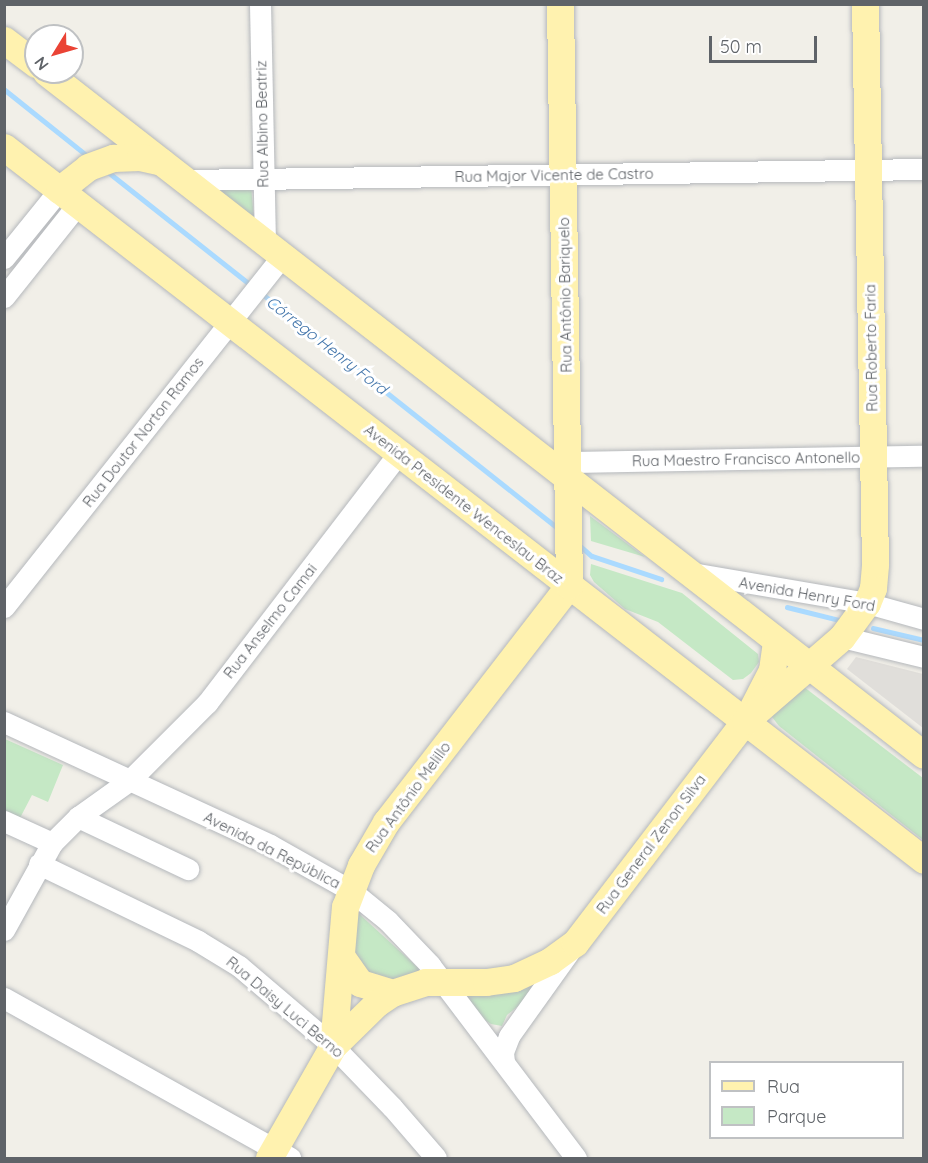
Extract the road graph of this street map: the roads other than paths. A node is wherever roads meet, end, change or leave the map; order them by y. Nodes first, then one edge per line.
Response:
1 (260, 4) edge
2 (560, 4) edge
3 (865, 4) edge
4 (4, 40) edge
5 (24, 55) edge
6 (60, 84) edge
7 (4, 147) edge
8 (151, 160) junction
9 (924, 169) edge
10 (868, 170) junction
11 (563, 174) junction
12 (263, 179) junction
13 (185, 180) junction
14 (68, 192) junction
15 (4, 258) edge
16 (272, 258) junction
17 (4, 297) edge
18 (235, 316) junction
19 (399, 453) junction
20 (924, 456) edge
21 (873, 457) junction
22 (568, 481) junction
23 (569, 573) junction
24 (689, 573) junction
25 (867, 603) junction
26 (4, 607) edge
27 (924, 619) edge
28 (842, 637) junction
29 (776, 641) junction
30 (924, 657) edge
31 (809, 666) junction
32 (745, 721) junction
33 (4, 722) edge
34 (924, 755) edge
35 (130, 780) junction
36 (78, 817) junction
37 (4, 821) edge
38 (52, 843) junction
39 (924, 860) edge
40 (39, 864) junction
41 (188, 870) dead end
42 (350, 890) junction
43 (4, 930) edge
44 (575, 943) junction
45 (341, 956) junction
46 (443, 981) junction
47 (392, 993) junction
48 (4, 998) edge
49 (477, 1027) junction
50 (509, 1036) junction
51 (333, 1046) junction
52 (504, 1062) junction
53 (278, 1155) edge
54 (436, 1158) edge
55 (576, 1158) edge

1 - 12 street, Rua Albino Beatriz
2 - 11 main road, Rua Antônio Bariquelo
3 - 10 main road, Rua Roberto Faria
4 - 5 main road
6 - 8 main road
7 - 14 main road, Avenida Presidente Wenceslau Braz
8 - 13 main road
8 - 14 main road
9 - 10 street, Rua Major Vicente de Castro
10 - 11 street, Rua Major Vicente de Castro
10 - 21 main road, Rua Roberto Faria
11 - 12 street, Rua Major Vicente de Castro
11 - 22 main road, Rua Antônio Bariquelo
12 - 13 street, Rua Major Vicente de Castro
12 - 16 street, Rua Albino Beatriz
13 - 16 main road
14 - 15 street
14 - 17 street
14 - 18 main road, Avenida Presidente Wenceslau Braz
16 - 18 street, Rua Doutor Norton Ramos
16 - 22 main road
18 - 19 main road, Avenida Presidente Wenceslau Braz
18 - 26 street, Rua Doutor Norton Ramos
19 - 23 main road, Avenida Presidente Wenceslau Braz
19 - 35 street, Rua Anselmo Camai
20 - 21 street, Rua Maestro Francisco Antonello
21 - 22 street, Rua Maestro Francisco Antonello
21 - 25 main road, Rua Roberto Faria
22 - 23 main road, Rua Antônio Bariquelo
22 - 24 main road
23 - 32 main road, Avenida Presidente Wenceslau Braz
23 - 42 main road, Rua Antônio Melillo
24 - 25 street, Avenida Henry Ford
24 - 29 main road
25 - 27 street, Avenida Henry Ford
25 - 28 main road, Rua Roberto Faria
28 - 30 street
28 - 31 main road, Rua Roberto Faria
29 - 31 main road
29 - 32 main road
31 - 32 main road, Rua General Zenon Silva
31 - 34 main road
32 - 39 main road, Avenida Presidente Wenceslau Braz
32 - 44 main road, Rua General Zenon Silva
33 - 35 street, Avenida da República
35 - 36 street, Rua Anselmo Camai
35 - 42 street, Avenida da República
36 - 38 street, Rua Anselmo Camai
36 - 41 street
37 - 38 street
38 - 40 street, Rua Anselmo Camai
40 - 43 street, Rua Anselmo Camai
40 - 51 street, Rua Daisy Luci Berno
42 - 45 main road, Rua Antônio Melillo
42 - 46 street, Avenida da República
44 - 46 main road
44 - 50 street, Rua General Zenon Silva
45 - 47 main road
45 - 51 main road, Rua Antônio Melillo
46 - 47 main road
46 - 49 street, Avenida da República
47 - 51 main road
48 - 53 street
49 - 50 street
49 - 52 street, Avenida da República
50 - 52 street, Rua General Zenon Silva
51 - 53 main road
51 - 54 street, Rua Daisy Luci Berno
52 - 55 street, Avenida da República

